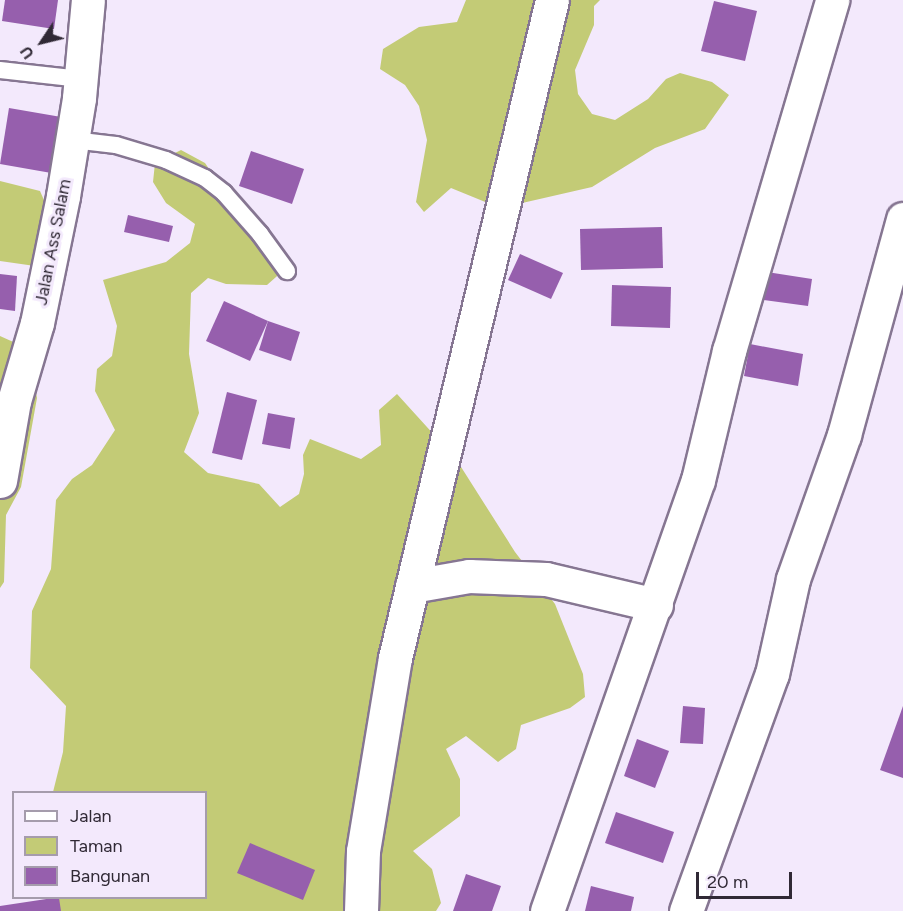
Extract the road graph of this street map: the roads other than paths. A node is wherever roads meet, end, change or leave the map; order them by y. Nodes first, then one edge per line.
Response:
1 (88, 0) edge
2 (552, 0) edge
3 (832, 0) edge
4 (0, 70) edge
5 (80, 79) junction
6 (73, 140) junction
7 (903, 219) edge
8 (287, 271) dead end
9 (0, 481) edge
10 (412, 586) junction
11 (656, 605) junction
12 (361, 911) edge
13 (547, 911) edge
14 (686, 911) edge

1 - 5 street, Jalan Ass Salam
2 - 10 street
3 - 11 street
4 - 5 lane
5 - 6 street, Jalan Ass Salam
6 - 8 lane
6 - 9 street, Jalan Ass Salam
7 - 14 street
10 - 11 street
10 - 12 street
11 - 13 street

